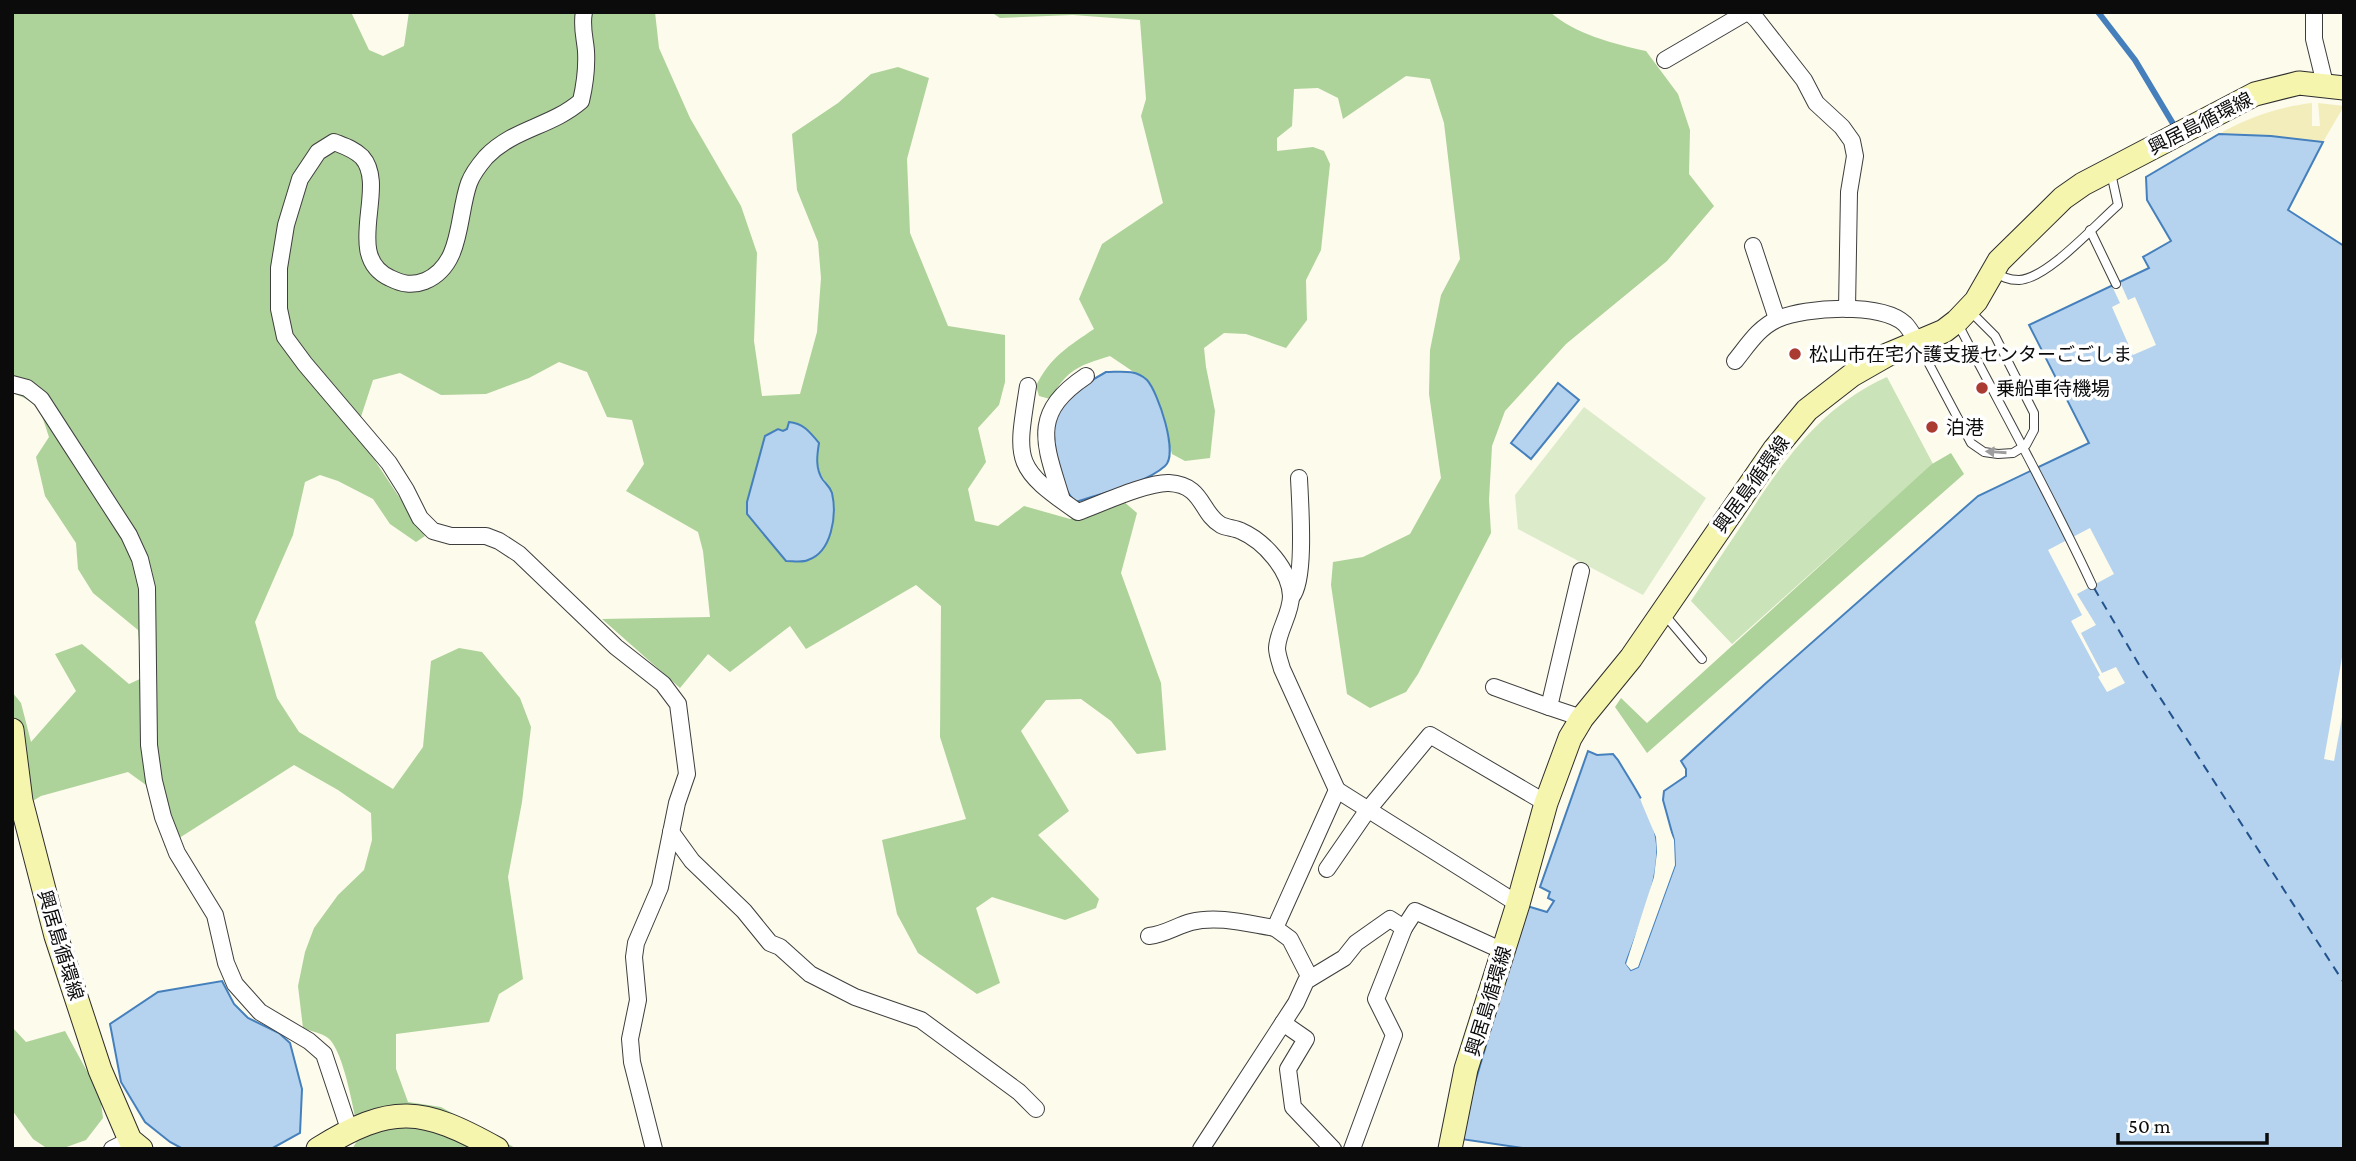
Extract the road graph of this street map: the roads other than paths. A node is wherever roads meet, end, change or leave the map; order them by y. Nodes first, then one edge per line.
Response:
1 (584, 12) edge
2 (1748, 12) edge
3 (2314, 12) edge
4 (1665, 60) dead end
5 (2334, 86) edge
6 (2110, 170) junction
7 (2091, 230) junction
8 (1752, 246) dead end
9 (1992, 269) junction
10 (2116, 284) dead end
11 (1847, 309) junction
12 (1963, 315) junction
13 (1777, 319) junction
14 (1918, 342) junction
15 (1735, 361) dead end
16 (1086, 376) dead end
17 (12, 384) edge
18 (1028, 386) dead end
19 (2022, 448) junction
20 (1299, 478) dead end
21 (1062, 500) junction
22 (1581, 571) dead end
23 (2092, 585) dead end
24 (1291, 597) junction
25 (1662, 612) junction
26 (1702, 659) dead end
27 (1494, 687) dead end
28 (1549, 707) junction
29 (1582, 718) junction
30 (12, 730) edge
31 (1337, 790) junction
32 (1546, 803) junction
33 (1367, 811) junction
34 (671, 832) junction
35 (1327, 869) dead end
36 (1518, 904) junction
37 (1275, 928) junction
38 (1404, 928) junction
39 (1149, 936) dead end
40 (1503, 951) junction
41 (1310, 978) junction
42 (1283, 1023) junction
43 (1036, 1109) dead end
44 (349, 1129) junction
45 (127, 1146) edge
46 (318, 1149) edge
47 (497, 1149) edge
48 (653, 1149) edge
49 (1201, 1149) edge
50 (1333, 1149) edge
51 (1352, 1149) edge
52 (1450, 1149) edge

1 - 34 street
2 - 4 street
2 - 11 street
3 - 5 street
5 - 6 main road, 興居島循環線
6 - 7 lane
6 - 9 main road, 興居島循環線
7 - 9 lane
7 - 10 lane
8 - 13 street
9 - 12 main road, 興居島循環線
11 - 13 street
11 - 14 street
12 - 14 main road, 興居島循環線
12 - 19 lane
12 - 19 lane
13 - 15 street
19 -> 14 lane
14 - 25 main road, 興居島循環線
16 - 21 street
17 - 44 street
18 - 21 street
19 - 23 lane
20 - 24 street
21 - 24 street
22 - 28 street
24 - 31 street
25 - 26 lane
25 - 29 main road, 興居島循環線
27 - 28 street
28 - 29 street
29 - 32 main road, 興居島循環線
30 - 45 main road, 興居島循環線
31 - 33 street
31 - 37 street
32 - 33 street
32 - 36 main road, 興居島循環線
33 - 35 street
33 - 36 street
34 - 43 street
34 - 48 street
36 - 40 main road, 興居島循環線
37 - 39 street
37 - 41 street
38 - 40 street
38 - 41 street
38 - 51 street
40 - 52 main road, 興居島循環線
41 - 42 street
42 - 49 street
42 - 50 street
44 - 46 main road
44 - 47 main road

